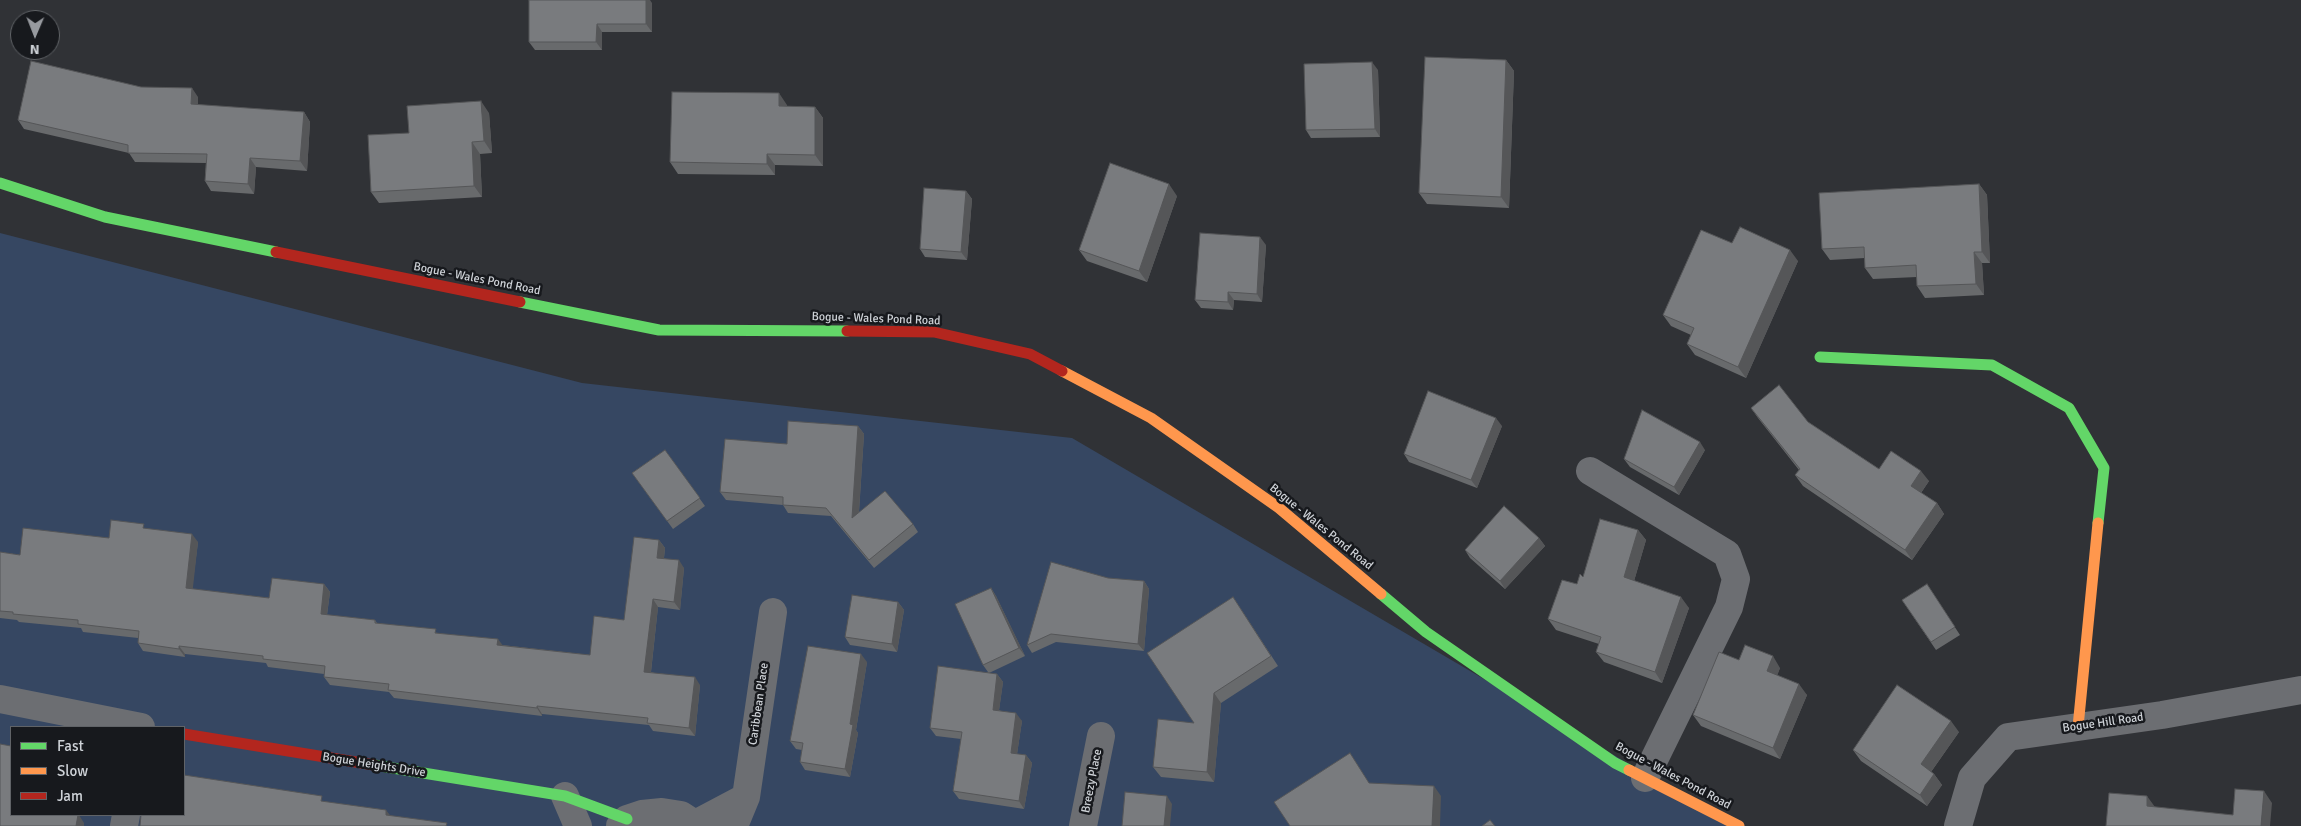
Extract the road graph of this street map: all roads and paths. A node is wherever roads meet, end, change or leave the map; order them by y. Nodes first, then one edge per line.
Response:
1 (0, 183) edge
2 (1820, 357) dead end
3 (1590, 471) dead end
4 (772, 612) dead end
5 (2301, 690) edge
6 (0, 698) edge
7 (135, 726) edge
8 (2078, 727) junction
9 (185, 734) edge
10 (1101, 736) dead end
11 (1645, 778) junction
12 (565, 796) junction
13 (746, 796) junction
14 (623, 822) edge
15 (696, 825) edge
16 (578, 826) edge
17 (734, 826) edge
18 (1083, 826) edge
19 (1740, 826) edge
20 (1958, 826) edge

1 - 11 street, Bogue - Wales Pond Road
2 - 8 street
3 - 11 street
4 - 13 street, Caribbean Place
5 - 8 street, Bogue Hill Road
6 - 7 street
8 - 20 street, Bogue Hill Road
9 - 12 street, Bogue Heights Drive
10 - 18 street, Breezy Place
11 - 19 street, Bogue - Wales Pond Road
12 - 14 street, Bogue Heights Drive
12 - 16 street
13 - 15 street
13 - 17 street, Caribbean Place
14 - 15 street

